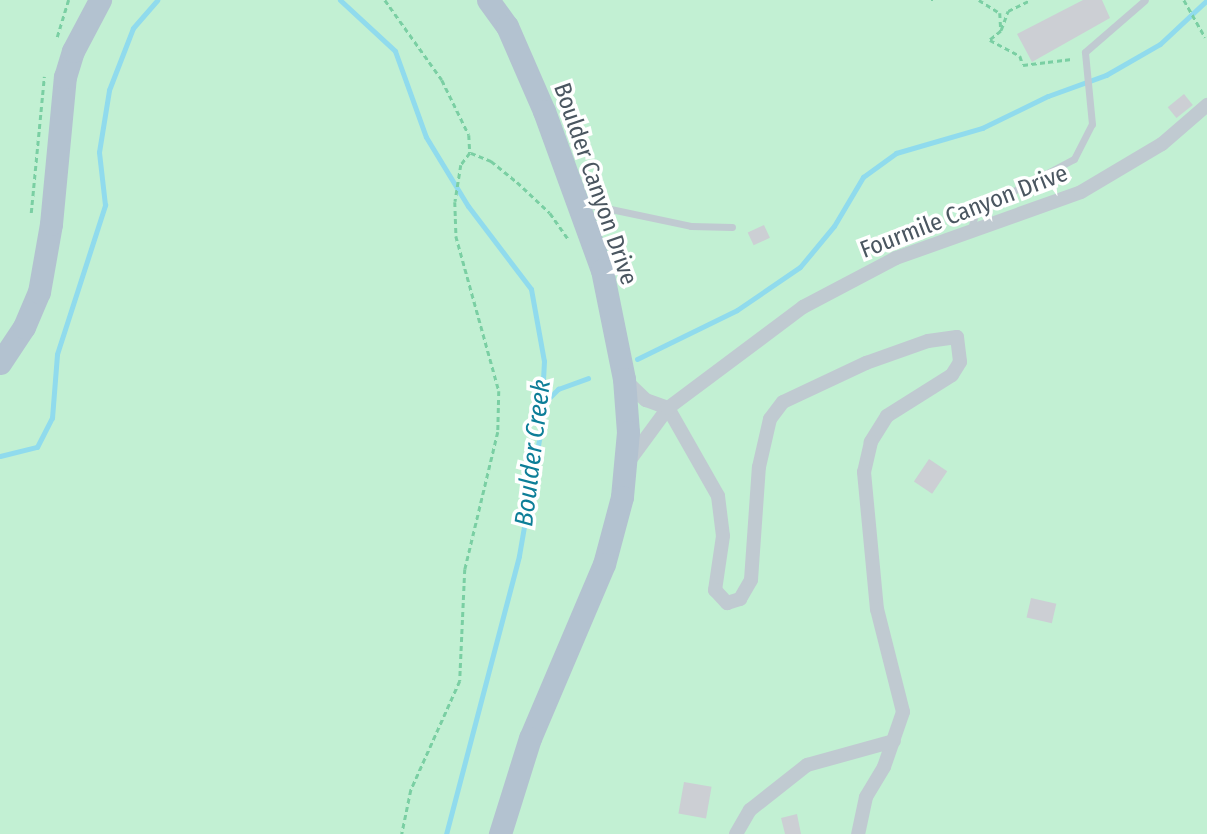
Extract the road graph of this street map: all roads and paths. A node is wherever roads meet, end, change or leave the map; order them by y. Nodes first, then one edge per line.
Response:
1 (100, 0) edge
2 (385, 0) edge
3 (488, 0) edge
4 (979, 0) edge
5 (1031, 0) edge
6 (1145, 0) edge
7 (1184, 0) edge
8 (1001, 32) junction
9 (1205, 37) dead end
10 (1085, 58) junction
11 (1207, 105) edge
12 (470, 153) junction
13 (578, 203) junction
14 (555, 220) dead end
15 (732, 227) dead end
16 (969, 233) junction
17 (0, 363) edge
18 (624, 379) junction
19 (668, 408) junction
20 (627, 466) junction
21 (894, 741) junction
22 (402, 834) edge
23 (500, 834) edge
24 (736, 834) edge
25 (858, 834) edge

1 - 17 main road
2 - 12 path
3 - 13 main road, Boulder Canyon Drive
4 - 8 path
5 - 8 path
6 - 10 lane
7 - 9 path
8 - 10 path
10 - 16 lane
11 - 16 street, Fourmile Canyon Drive
12 - 14 path
12 - 22 path
13 - 15 lane
13 - 18 main road, Boulder Canyon Drive
16 - 19 street, Fourmile Canyon Drive
18 - 19 street
18 - 20 main road, Boulder Canyon Drive
19 - 20 street, Fourmile Canyon Drive
19 - 21 street
20 - 23 main road, Boulder Canyon Drive
21 - 24 street
21 - 25 street

